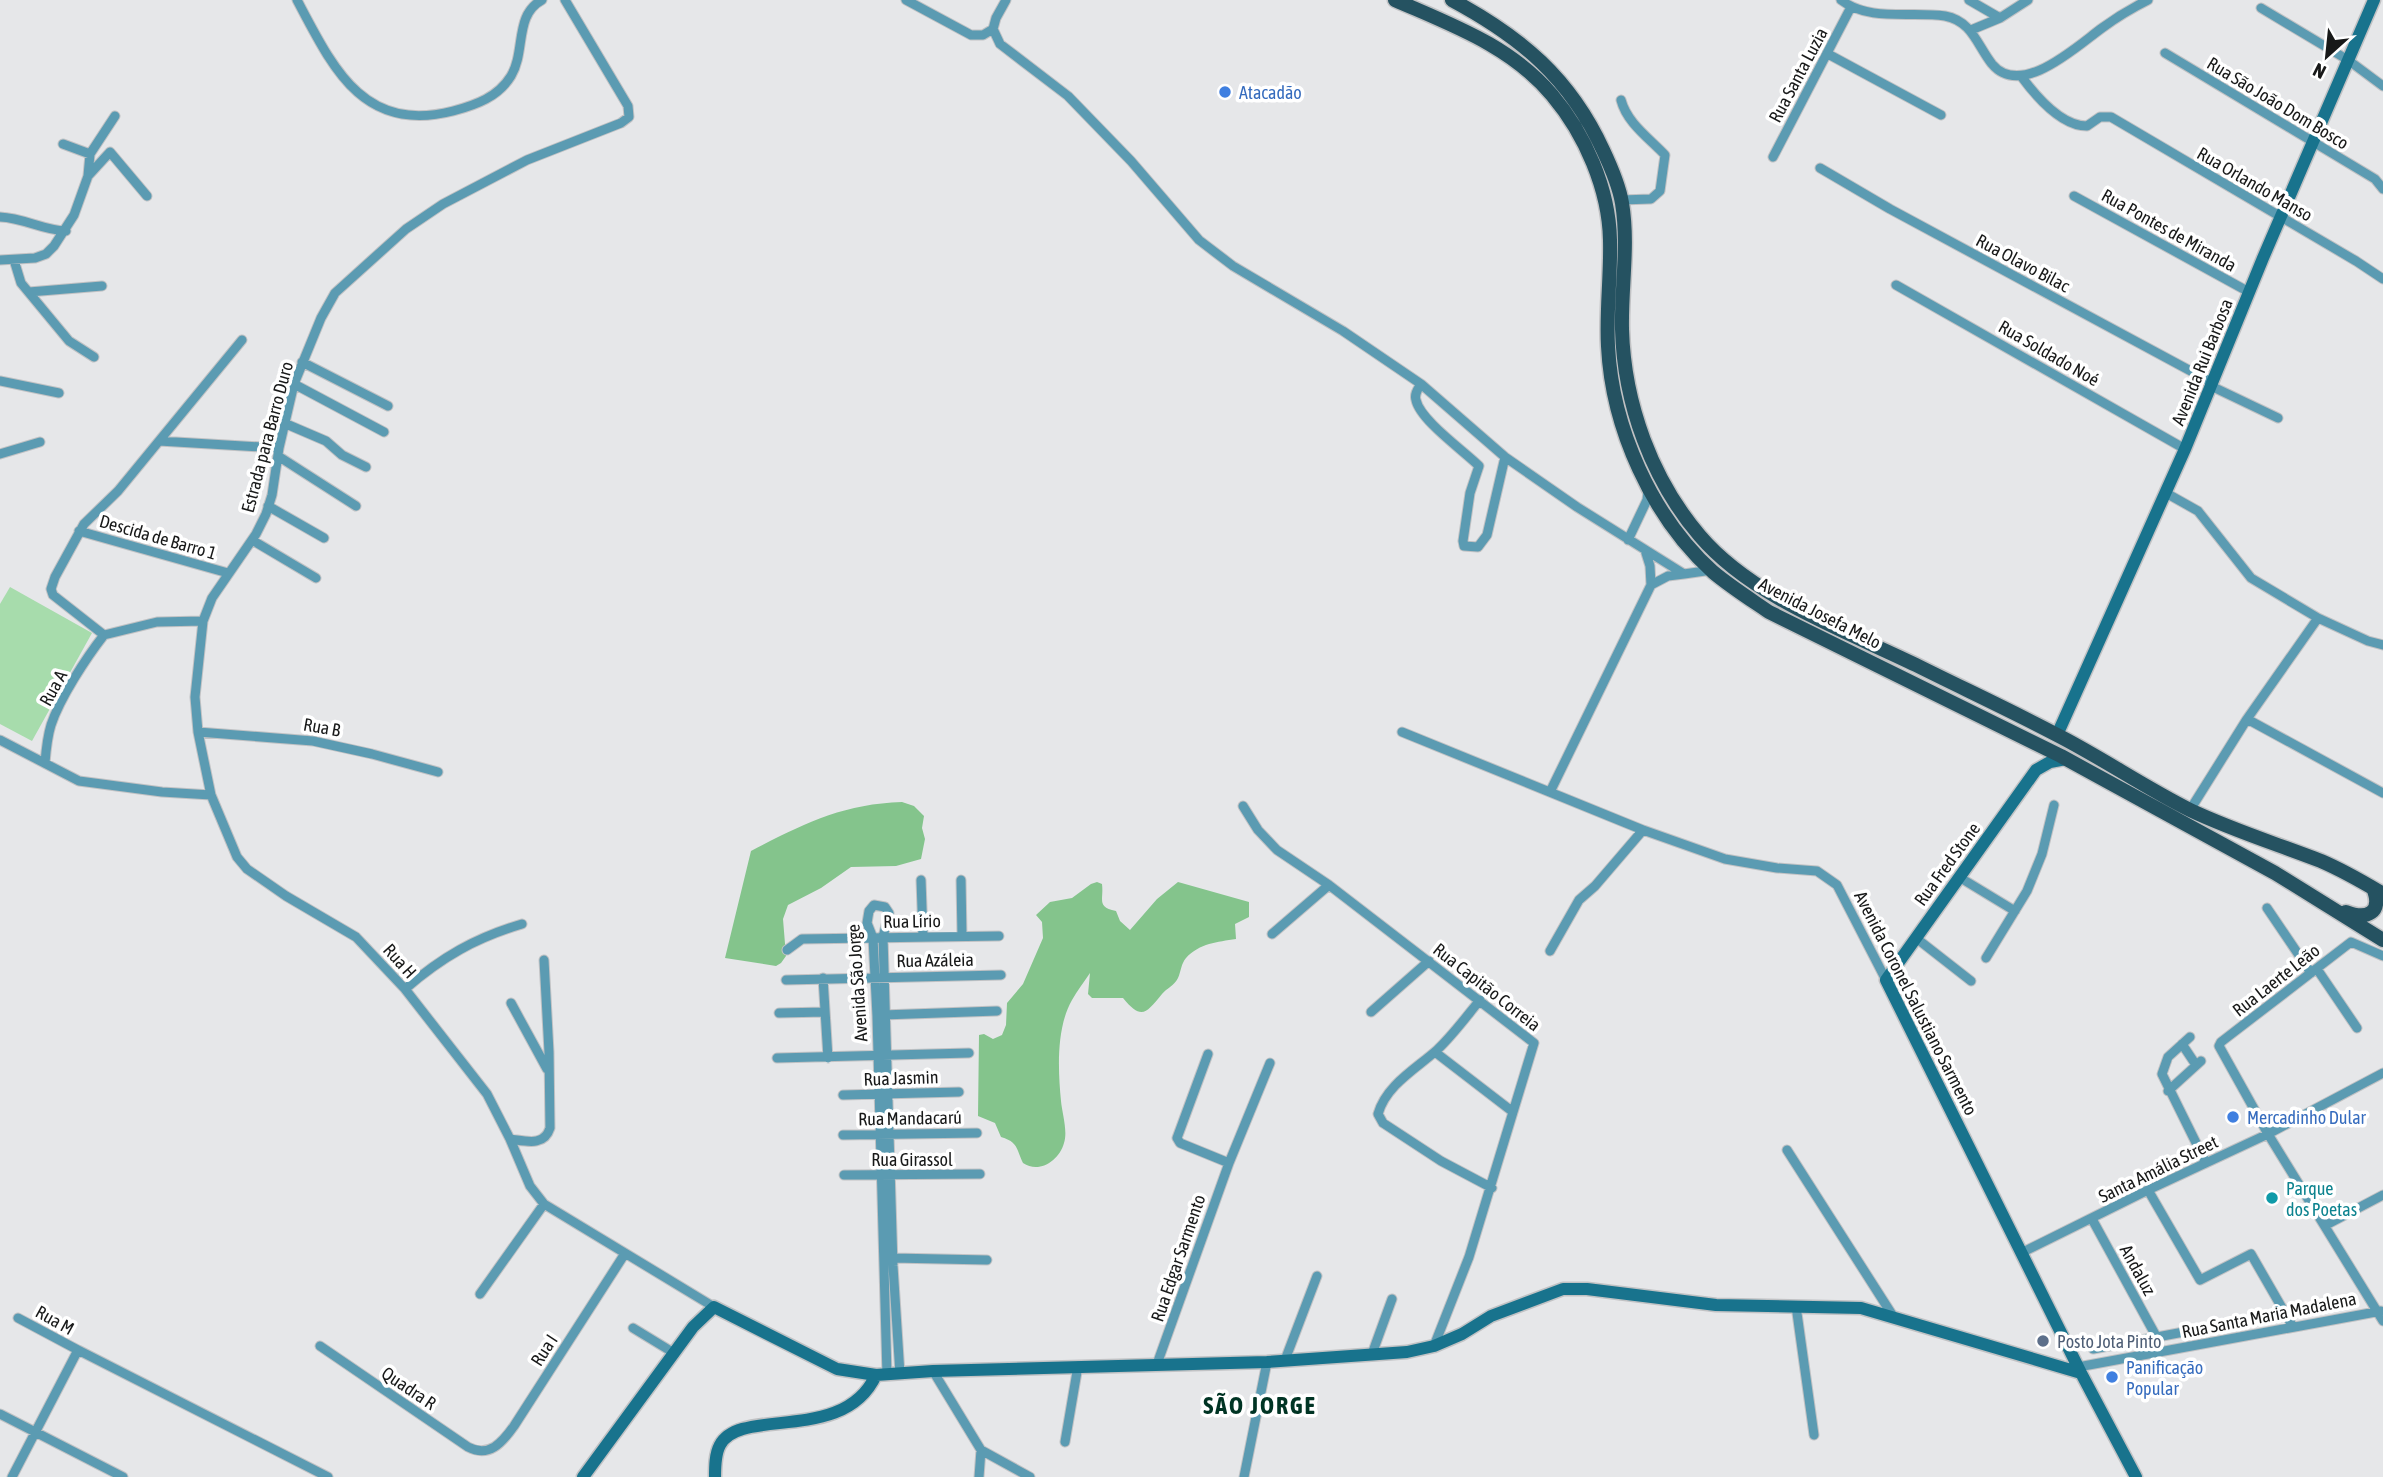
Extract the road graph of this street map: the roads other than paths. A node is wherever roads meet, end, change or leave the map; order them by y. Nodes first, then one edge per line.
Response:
1 (296, 0) edge
2 (541, 0) edge
3 (565, 0) edge
4 (906, 0) edge
5 (1006, 0) edge
6 (1395, 0) edge
7 (1452, 0) edge
8 (1841, 0) edge
9 (1969, 0) edge
10 (2028, 0) edge
11 (2148, 0) edge
12 (2374, 0) edge
13 (1851, 7) junction
14 (2260, 8) dead end
15 (2000, 19) junction
16 (993, 29) junction
17 (1971, 30) junction
18 (1828, 54) junction
19 (2165, 54) dead end
20 (2348, 60) junction
21 (2021, 76) junction
22 (2383, 86) edge
23 (1621, 100) dead end
24 (1941, 114) dead end
25 (115, 116) dead end
26 (63, 144) dead end
27 (2313, 144) junction
28 (90, 154) junction
29 (1773, 157) dead end
30 (1820, 168) dead end
31 (88, 176) junction
32 (2383, 189) edge
33 (147, 196) dead end
34 (2074, 196) dead end
35 (1622, 200) junction
36 (0, 217) edge
37 (2281, 218) junction
38 (66, 231) junction
39 (0, 260) edge
40 (14, 260) junction
41 (2383, 279) edge
42 (1896, 285) dead end
43 (102, 286) dead end
44 (29, 292) junction
45 (2249, 292) junction
46 (242, 340) dead end
47 (94, 357) dead end
48 (302, 362) junction
49 (0, 381) edge
50 (294, 384) junction
51 (1421, 384) junction
52 (2212, 384) junction
53 (59, 393) dead end
54 (388, 406) dead end
55 (2278, 418) dead end
56 (284, 423) junction
57 (384, 432) dead end
58 (159, 441) junction
59 (40, 442) dead end
60 (2185, 449) junction
61 (279, 452) junction
62 (0, 454) edge
63 (1505, 457) junction
64 (366, 467) dead end
65 (1648, 485) junction
66 (2166, 493) junction
67 (268, 506) junction
68 (356, 506) dead end
69 (79, 531) junction
70 (324, 538) dead end
71 (252, 540) junction
72 (1628, 540) junction
73 (1644, 550) junction
74 (1712, 570) junction
75 (228, 573) junction
76 (1684, 574) junction
77 (316, 578) dead end
78 (1651, 585) junction
79 (2318, 618) junction
80 (203, 621) junction
81 (104, 635) junction
82 (2383, 645) edge
83 (2247, 719) junction
84 (198, 732) junction
85 (1402, 732) dead end
86 (2057, 735) junction
87 (0, 740) edge
88 (2034, 742) junction
89 (2066, 759) junction
90 (46, 764) junction
91 (2036, 770) junction
92 (438, 772) dead end
93 (1550, 792) junction
94 (2383, 793) edge
95 (211, 795) junction
96 (2054, 805) dead end
97 (1242, 806) dead end
98 (2190, 810) junction
99 (1643, 830) junction
100 (1959, 877) junction
101 (921, 880) dead end
102 (961, 880) dead end
103 (1329, 885) junction
104 (2378, 891) edge
105 (2325, 904) junction
106 (2267, 908) dead end
107 (2015, 911) junction
108 (522, 924) dead end
109 (2383, 925) edge
110 (1272, 934) dead end
111 (923, 936) junction
112 (962, 936) junction
113 (999, 936) dead end
114 (878, 938) junction
115 (1916, 938) junction
116 (2383, 938) edge
117 (787, 950) dead end
118 (1550, 951) dead end
119 (2383, 956) edge
120 (1986, 958) dead end
121 (544, 960) dead end
122 (1429, 961) junction
123 (2314, 971) junction
124 (1002, 975) dead end
125 (875, 976) junction
126 (886, 976) junction
127 (823, 978) junction
128 (1886, 980) junction
129 (786, 981) dead end
130 (1971, 981) dead end
131 (405, 989) junction
132 (1480, 1000) junction
133 (511, 1003) dead end
134 (825, 1012) junction
135 (997, 1012) dead end
136 (1371, 1012) dead end
137 (779, 1013) dead end
138 (882, 1015) junction
139 (2357, 1028) dead end
140 (2190, 1037) dead end
141 (2182, 1044) junction
142 (1435, 1052) junction
143 (969, 1053) dead end
144 (1208, 1054) dead end
145 (883, 1055) junction
146 (778, 1058) dead end
147 (828, 1058) junction
148 (1270, 1063) dead end
149 (2383, 1073) edge
150 (550, 1074) junction
151 (2168, 1091) junction
152 (959, 1092) dead end
153 (843, 1095) dead end
154 (884, 1095) junction
155 (1513, 1112) junction
156 (977, 1133) dead end
157 (2268, 1134) junction
158 (843, 1135) dead end
159 (885, 1135) junction
160 (510, 1139) junction
161 (1787, 1150) dead end
162 (1228, 1163) junction
163 (2206, 1163) junction
164 (980, 1174) dead end
165 (844, 1175) dead end
166 (886, 1175) junction
167 (1492, 1188) junction
168 (2148, 1190) junction
169 (2383, 1195) edge
170 (544, 1204) junction
171 (2092, 1219) junction
172 (2326, 1225) junction
173 (2021, 1253) junction
174 (624, 1255) junction
175 (987, 1260) dead end
176 (890, 1263) junction
177 (1317, 1276) dead end
178 (480, 1294) dead end
179 (1392, 1299) dead end
180 (1796, 1306) junction
181 (714, 1307) junction
182 (2380, 1311) edge
183 (1893, 1316) junction
184 (18, 1318) dead end
185 (2383, 1321) edge
186 (2221, 1325) dead end
187 (2293, 1327) junction
188 (633, 1328) dead end
189 (2156, 1336) junction
190 (320, 1346) dead end
191 (1434, 1346) junction
192 (2093, 1349) dead end
193 (78, 1350) junction
194 (674, 1353) junction
195 (1372, 1354) junction
196 (1285, 1360) junction
197 (1268, 1362) junction
198 (1157, 1364) junction
199 (1078, 1366) junction
200 (2080, 1370) junction
201 (933, 1371) junction
202 (849, 1373) junction
203 (884, 1375) junction
204 (853, 1400) junction
205 (0, 1414) edge
206 (35, 1433) junction
207 (1814, 1435) dead end
208 (1065, 1442) dead end
209 (981, 1450) junction
210 (481, 1452) joint
211 (12, 1477) edge
212 (123, 1477) edge
213 (328, 1477) edge
214 (583, 1477) edge
215 (715, 1477) edge
216 (979, 1477) edge
217 (1030, 1477) edge
218 (1244, 1477) edge
219 (2136, 1477) edge

1 - 2 street
3 - 48 street, Estrada para Barro Duro
4 - 16 street
5 - 16 street
6 - 65 main road, Avenida Josefa Melo
7 - 35 main road, Avenida Josefa Melo
8 - 13 street
9 - 15 street
10 - 15 street
11 - 21 street
12 - 20 street, Avenida Rui Barbosa
13 - 17 street
13 - 18 street, Rua Santa Luzia
14 - 20 street
15 - 17 street
16 - 51 street
17 - 21 street
18 - 24 street
18 - 29 street, Rua Santa Luzia
19 - 27 street, Rua São João Dom Bosco
20 - 22 street
20 - 27 street, Avenida Rui Barbosa
21 - 37 street, Rua Orlando Manso
23 - 35 street
25 - 28 street
26 - 28 street
27 - 32 street, Rua São João Dom Bosco
27 - 37 street, Avenida Rui Barbosa
28 - 31 street
30 - 52 street, Rua Olavo Bilac
31 - 33 street
31 - 38 street
34 - 45 street, Rua Pontes de Miranda
35 - 86 main road, Avenida Josefa Melo
36 - 38 street
37 - 41 street, Rua Orlando Manso
37 - 45 street, Avenida Rui Barbosa
38 - 40 street
39 - 40 street
40 - 44 street
42 - 60 street, Rua Soldado Noé
43 - 44 street
44 - 47 street
45 - 52 street, Avenida Rui Barbosa
46 - 58 street
48 - 50 street, Estrada para Barro Duro
48 - 54 street
49 - 53 street
50 - 56 street, Estrada para Barro Duro
50 - 57 street
51 - 63 street
51 - 63 street
52 - 55 street, Rua Olavo Bilac
52 - 60 street, Avenida Rui Barbosa
56 - 61 street, Estrada para Barro Duro
56 - 64 street
58 - 61 street
58 - 69 street
59 - 62 street
60 - 66 street, Avenida Rui Barbosa
61 - 67 street, Estrada para Barro Duro
61 - 68 street
63 - 72 street
65 - 72 street
65 - 74 main road, Avenida Josefa Melo
66 - 79 street
66 - 86 street, Avenida Rui Barbosa
67 - 70 street
67 - 71 street, Estrada para Barro Duro
69 - 75 street, Descida de Barro 1
69 - 81 street
71 - 75 street, Estrada para Barro Duro
71 - 77 street
72 - 73 street
73 - 76 street
73 - 78 street
74 - 76 street
74 - 88 main road, Avenida Josefa Melo
75 - 80 street, Estrada para Barro Duro
76 - 78 street
78 - 93 street
79 - 82 street
79 - 83 street
80 - 81 street
80 - 84 street, Estrada para Barro Duro
81 - 90 street, Rua A
83 - 94 street
83 - 98 street
84 - 92 street, Rua B
84 - 95 street, Estrada para Barro Duro
85 - 93 street, Avenida Coronel Salustiano Sarmento
86 - 98 main road, Avenida Josefa Melo
87 - 90 street
88 - 89 main road, Avenida Josefa Melo
88 - 91 street
89 - 91 street
89 - 105 main road, Avenida Josefa Melo
90 - 95 street
91 - 100 street, Rua Fred Stone
93 - 99 street, Avenida Coronel Salustiano Sarmento
95 - 131 street, Rua H
96 - 107 street
97 - 103 street, Rua Capitão Correia
98 - 104 main road, Avenida Josefa Melo
99 - 118 street
99 - 128 street, Avenida Coronel Salustiano Sarmento
100 - 107 street
100 - 115 street, Rua Fred Stone
101 - 111 street
102 - 112 street
103 - 110 street
103 - 122 street, Rua Capitão Correia
104 - 105 main road
105 - 116 main road, Avenida Josefa Melo
106 - 123 street
107 - 120 street
108 - 131 street
109 - 116 main road
111 - 112 street, Rua Lírio
111 - 114 street, Rua Lírio
112 - 113 street, Rua Lírio
114 - 117 street, Rua Lírio
114 - 125 street, Avenida São Jorge
114 - 126 street, Avenida São Jorge
115 - 128 street, Rua Fred Stone
115 - 130 street
119 - 123 street, Rua Laerte Leão
121 - 150 street
122 - 132 street, Rua Capitão Correia
122 - 136 street
123 - 139 street
123 - 157 street, Rua Laerte Leão
124 - 126 street, Rua Azáleia
125 - 126 street, Rua Azáleia
125 - 127 street, Rua Azáleia
125 - 138 street, Avenida São Jorge
126 - 138 street, Avenida São Jorge
127 - 129 street, Rua Azáleia
127 - 134 street
128 - 173 street, Avenida Coronel Salustiano Sarmento
131 - 160 street, Rua H
132 - 142 street
132 - 155 street, Rua Capitão Correia
133 - 150 street
134 - 137 street
134 - 147 street
135 - 138 street
138 - 145 street, Avenida São Jorge
140 - 141 street
141 - 151 street
141 - 151 street
142 - 155 street
142 - 167 street
143 - 145 street
144 - 162 street
145 - 147 street
145 - 154 street, Avenida São Jorge
146 - 147 street
148 - 162 street, Rua Edgar Sarmento
149 - 157 street, Santa Amália Street
150 - 160 street
151 - 163 street
152 - 154 street, Rua Jasmin
153 - 154 street, Rua Jasmin
154 - 159 street, Avenida São Jorge
155 - 167 street, Rua Capitão Correia
156 - 159 street, Rua Mandacarú
157 - 163 street, Santa Amália Street
157 - 172 street
158 - 159 street, Rua Mandacarú
159 - 166 street, Avenida São Jorge
160 - 170 street, Rua H
161 - 183 street
162 - 198 street, Rua Edgar Sarmento
163 - 168 street, Santa Amália Street
164 - 166 street, Rua Girassol
165 - 166 street, Rua Girassol
166 - 176 street, Avenida São Jorge
167 - 191 street, Rua Capitão Correia
168 - 171 street, Santa Amália Street
168 - 187 street
169 - 172 street
170 - 174 street, Rua H
170 - 178 street
171 - 173 street, Santa Amália Street
171 - 189 street, Andaluz
172 - 182 street
173 - 200 street, Avenida Coronel Salustiano Sarmento
174 - 181 street, Rua H
174 - 210 street, Rua I
175 - 176 street
176 - 203 street, Avenida São Jorge
177 - 196 street
179 - 195 street
180 - 183 street
180 - 191 street
180 - 207 street
181 - 194 street
181 - 202 street
182 - 185 street
182 - 187 street, Rua Santa Maria Madalena
183 - 200 street
184 - 193 street, Rua M
186 - 189 street
187 - 200 street, Rua Santa Maria Madalena
188 - 194 street
189 - 192 street
190 - 210 street, Quadra R
191 - 195 street
193 - 206 street
193 - 213 street, Rua M
194 - 214 street
195 - 196 street
196 - 197 street
197 - 198 street
197 - 218 street
198 - 199 street
199 - 201 street
199 - 208 street
200 - 219 street, Avenida Coronel Salustiano Sarmento
201 - 203 street
201 - 209 street
202 - 203 street
202 - 204 street
203 - 204 street
203 - 204 street
204 - 215 street
205 - 206 street
206 - 211 street
206 - 212 street
209 - 216 street
209 - 217 street

